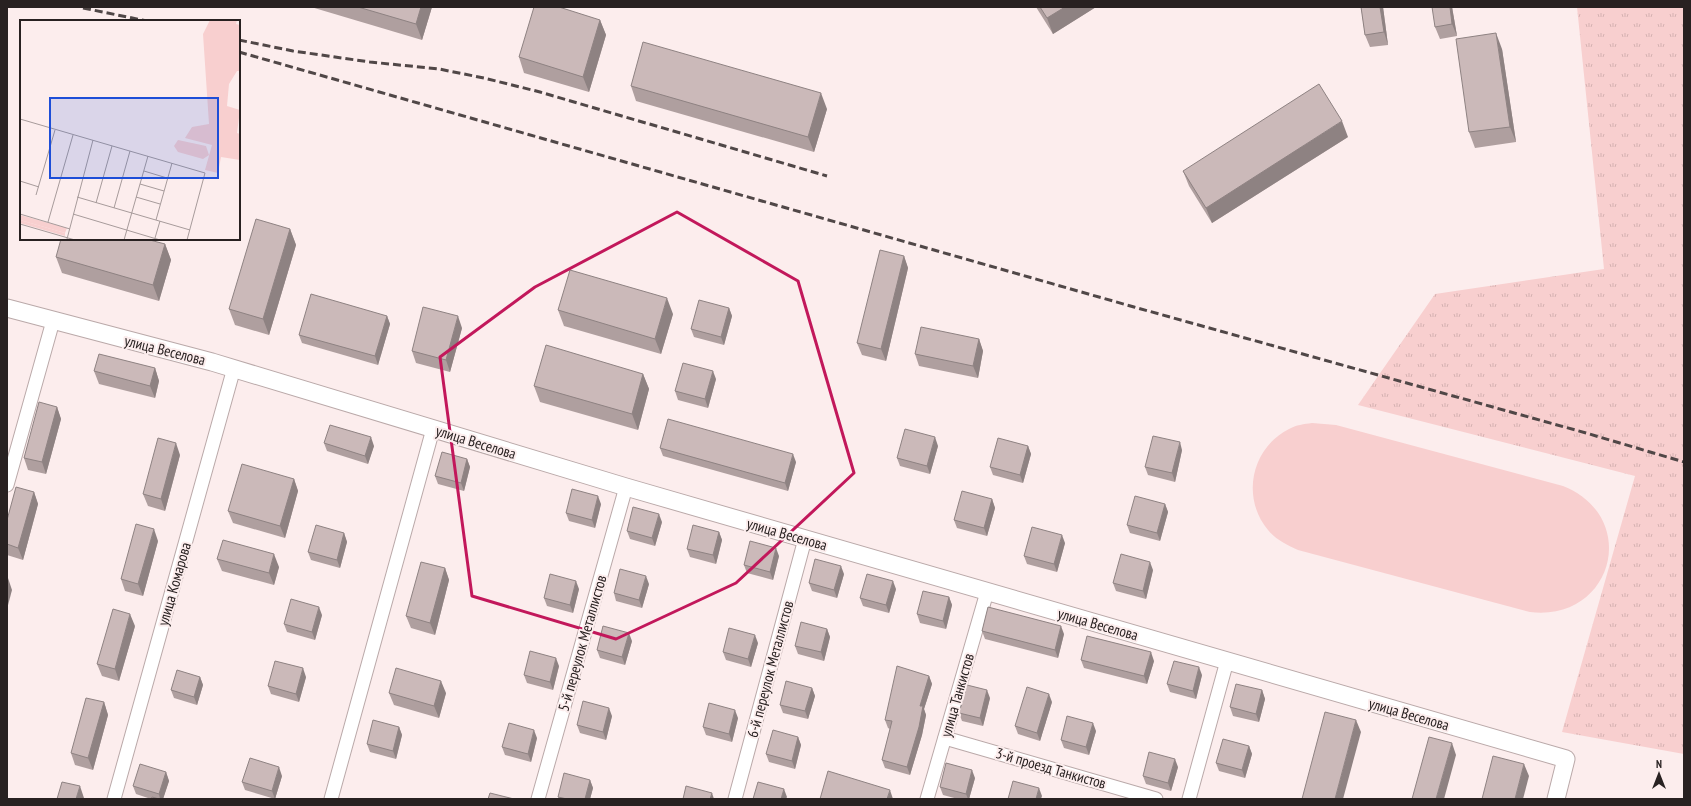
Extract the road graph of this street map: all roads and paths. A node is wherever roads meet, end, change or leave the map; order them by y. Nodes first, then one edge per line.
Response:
1 (7, 308) edge
2 (53, 321) junction
3 (234, 368) junction
4 (433, 429) junction
5 (7, 485) edge
6 (626, 487) junction
7 (805, 539) junction
8 (987, 592) junction
9 (1227, 661) junction
10 (945, 738) junction
11 (114, 799) edge
12 (331, 799) edge
13 (538, 799) edge
14 (735, 799) edge
15 (928, 799) edge
16 (1156, 799) edge
17 (1189, 799) edge
18 (1556, 799) edge

1 - 2 street, улица Веселова
2 - 3 street, улица Веселова
2 - 5 street
3 - 4 street, улица Веселова
3 - 11 street, улица Комарова
4 - 6 street, улица Веселова
4 - 12 street
6 - 7 street, улица Веселова
6 - 13 street, 5-й переулок Металлистов
7 - 8 street, улица Веселова
7 - 14 street, 6-й переулок Металлистов
8 - 9 street, улица Веселова
8 - 10 street, улица Танкистов
9 - 17 street
9 - 18 street, улица Веселова
10 - 15 street, улица Танкистов
10 - 16 street, 3-й проезд Танкистов

